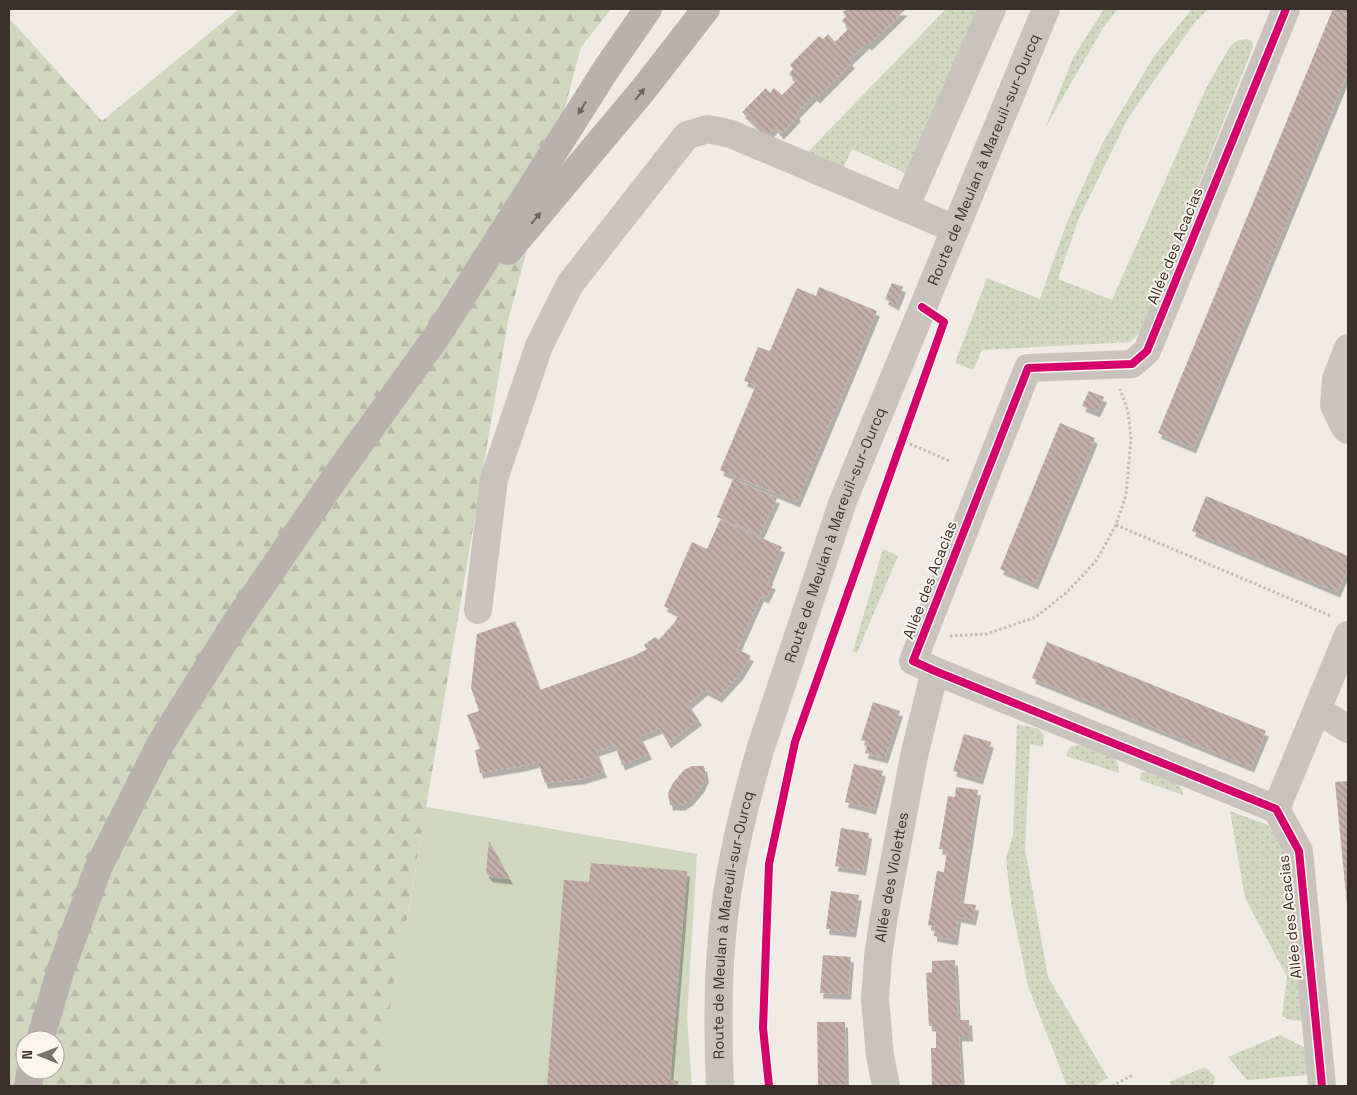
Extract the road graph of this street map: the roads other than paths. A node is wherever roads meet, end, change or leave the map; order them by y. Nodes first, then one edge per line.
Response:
1 (648, 9) edge
2 (706, 9) edge
3 (992, 9) edge
4 (1046, 9) edge
5 (1286, 9) edge
6 (905, 208) junction
7 (955, 229) junction
8 (437, 336) junction
9 (1348, 348) edge
10 (1348, 430) edge
11 (478, 610) dead end
12 (1344, 627) edge
13 (923, 656) junction
14 (1317, 710) junction
15 (1348, 729) edge
16 (1276, 808) junction
17 (43, 1030) edge
18 (720, 1086) edge
19 (886, 1086) edge
20 (1322, 1086) edge

1 -> 8 main road
8 -> 2 main road
3 - 6 street
4 - 7 street, Route de Meulan à Mareuil-sur-Ourcq
5 - 13 street, Allée des Acacias
6 - 7 street
6 - 11 street
7 - 18 street, Route de Meulan à Mareuil-sur-Ourcq
8 - 17 main road
9 - 10 street
12 - 14 street
13 - 16 street
13 - 19 street, Allée des Violettes
14 - 15 street
14 - 16 street
16 - 20 street, Allée des Acacias

